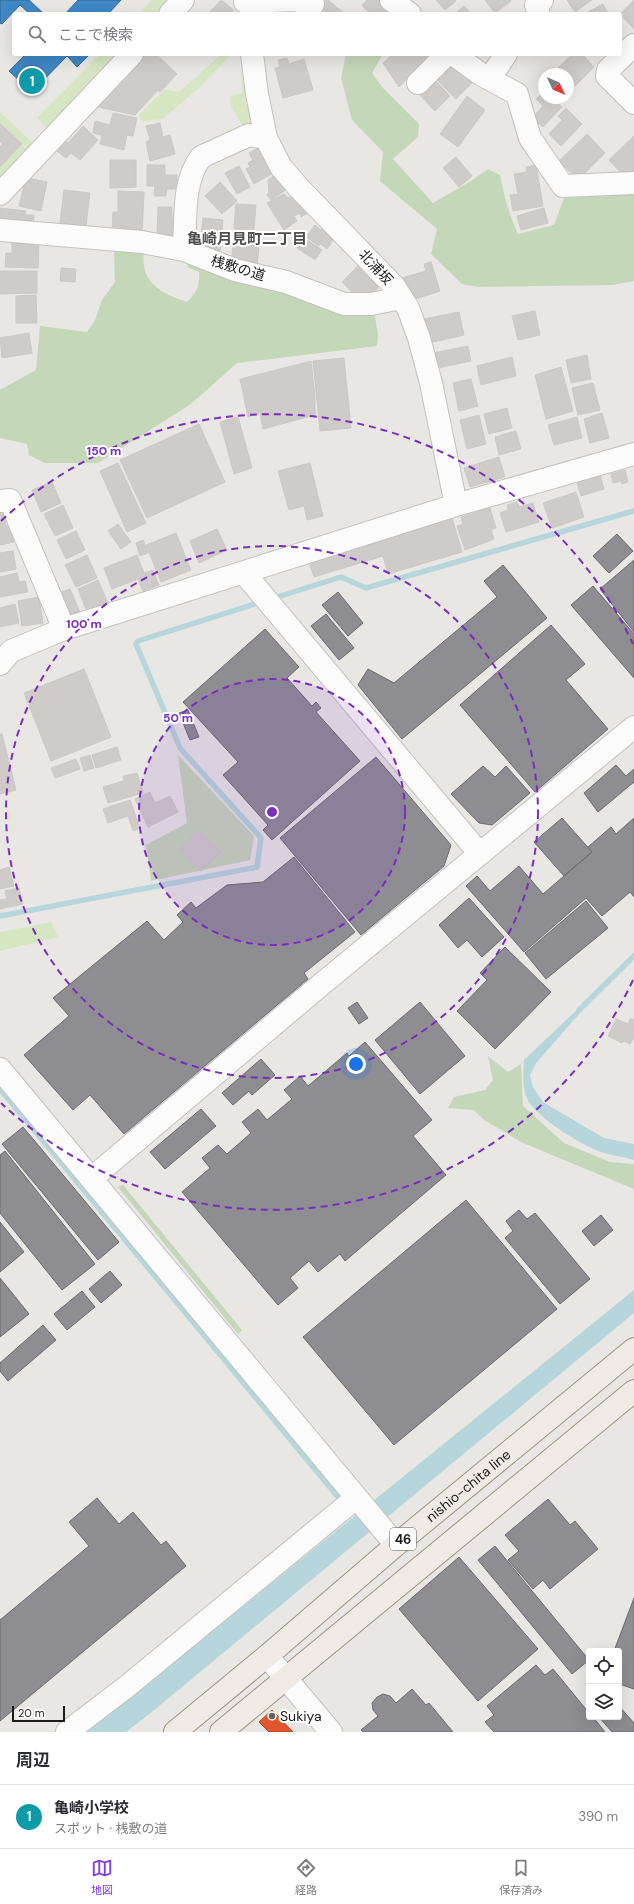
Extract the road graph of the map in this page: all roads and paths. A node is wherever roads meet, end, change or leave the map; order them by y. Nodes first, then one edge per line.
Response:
1 (183, 0) edge
2 (391, 0) edge
3 (542, 0) edge
4 (313, 4) dead end
5 (245, 5) edge
6 (172, 12) edge
7 (407, 12) edge
8 (538, 12) edge
9 (634, 45) edge
10 (130, 56) edge
11 (252, 56) edge
12 (444, 56) edge
13 (457, 56) edge
14 (505, 56) edge
15 (490, 78) junction
16 (418, 84) dead end
17 (634, 103) edge
18 (266, 138) junction
19 (634, 183) edge
20 (0, 194) edge
21 (0, 230) edge
22 (184, 250) junction
23 (401, 298) junction
24 (634, 454) edge
25 (0, 501) edge
26 (456, 505) junction
27 (244, 573) junction
28 (64, 629) junction
29 (4, 655) edge
30 (634, 727) edge
31 (480, 854) junction
32 (0, 1069) edge
33 (92, 1178) junction
34 (634, 1349) edge
35 (634, 1391) edge
36 (360, 1503) junction
37 (391, 1539) junction
38 (267, 1656) junction
39 (286, 1678) junction
40 (67, 1732) edge
41 (175, 1732) edge
42 (221, 1732) edge
43 (331, 1732) edge

1 - 6 street
2 - 7 street
3 - 8 street
4 - 5 street
9 - 17 street
10 - 20 street
11 - 18 street, 北浦坂
12 - 16 street
13 - 15 street
14 - 15 street
15 - 19 street
18 - 22 street
18 - 23 street, 北浦坂
21 - 22 street, 桟敷の道
22 - 23 street, 桟敷の道
23 - 26 street, 北浦坂
24 - 26 street
25 - 28 street
26 - 27 street
27 - 28 street
27 - 31 street
28 - 29 street
30 - 31 street
31 - 33 street
32 - 33 street
33 - 36 street
34 - 37 main road, nishio-chita line / 46
35 - 39 main road, 46
36 - 37 street
36 - 40 street
37 - 38 main road, nishio-chita line / 46
38 - 39 street
38 - 41 main road, nishio-chita line / 46
39 - 42 main road, 46
39 - 43 street

